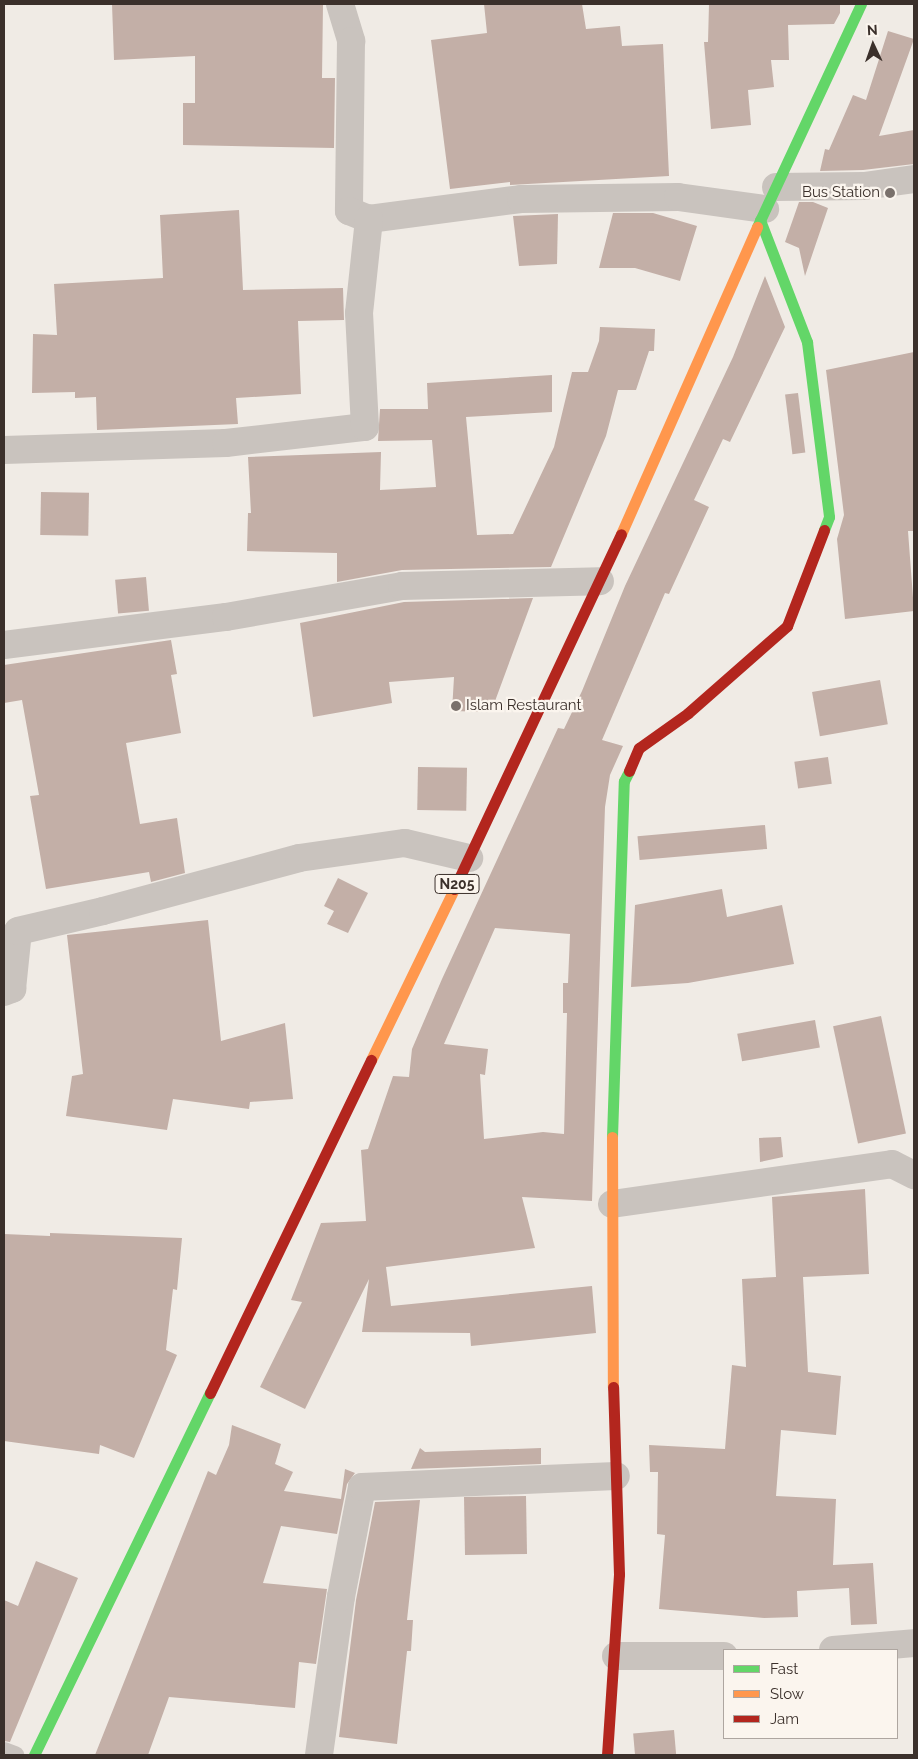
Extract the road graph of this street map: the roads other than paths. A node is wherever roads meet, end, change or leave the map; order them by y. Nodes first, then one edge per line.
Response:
1 (340, 4) edge
2 (861, 4) edge
3 (914, 179) edge
4 (767, 205) junction
5 (369, 219) junction
6 (4, 450) edge
7 (600, 582) junction
8 (4, 645) edge
9 (469, 858) junction
10 (4, 992) edge
11 (914, 1175) edge
12 (612, 1204) junction
13 (616, 1476) junction
14 (914, 1643) edge
15 (845, 1649) edge
16 (616, 1656) junction
17 (723, 1656) edge
18 (4, 1751) edge
19 (15, 1755) edge
20 (34, 1755) edge
21 (319, 1755) edge
22 (607, 1755) edge

1 - 5 street
2 - 4 main road, N205
3 - 4 street
4 - 5 street
4 - 7 main road, N205
4 - 12 main road
5 - 6 street
7 - 8 street
7 - 9 main road, N205
9 - 10 street
9 - 20 main road, N205
11 - 12 street
12 - 13 main road
13 - 16 main road
13 - 21 street
14 - 15 street
16 - 17 street
16 - 22 main road
18 - 19 lane

